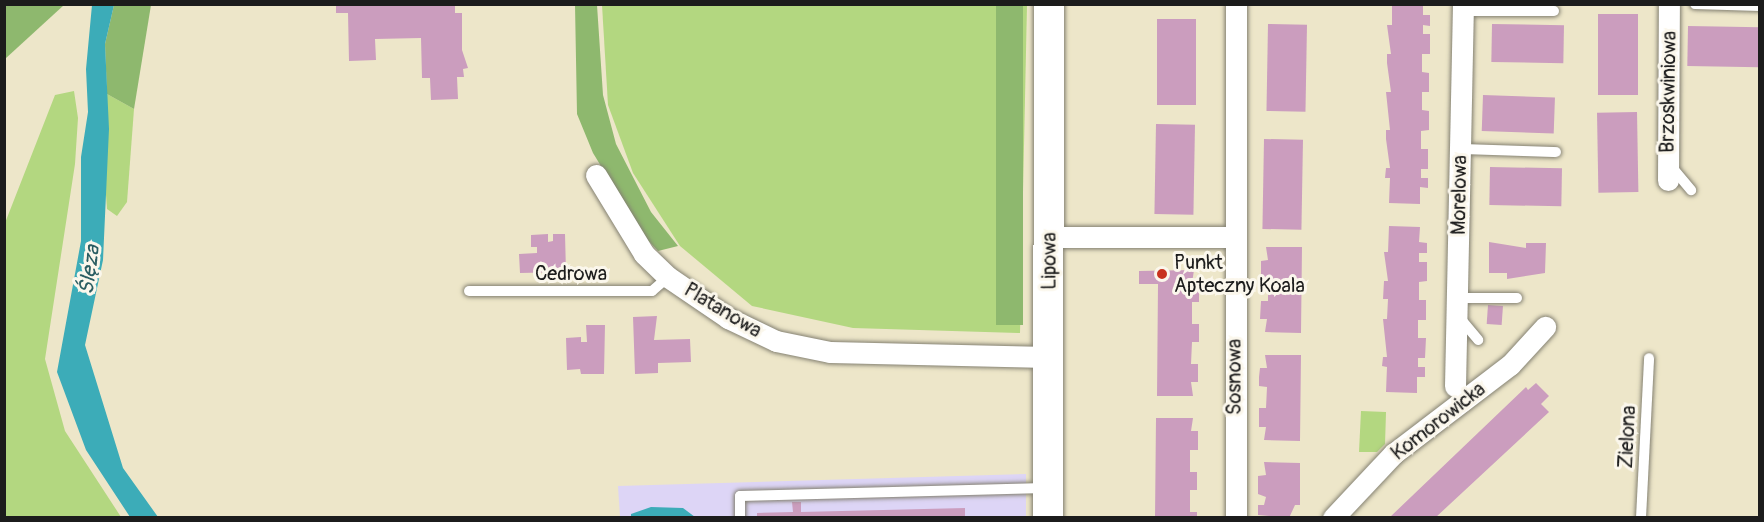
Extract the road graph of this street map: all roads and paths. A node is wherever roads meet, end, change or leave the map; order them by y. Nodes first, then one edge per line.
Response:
1 (1049, 4) edge
2 (1236, 4) edge
3 (1669, 4) edge
4 (1695, 4) edge
5 (1760, 6) edge
6 (1463, 8) edge
7 (1554, 11) dead end
8 (1460, 149) junction
9 (1556, 152) dead end
10 (1667, 171) joint
11 (596, 175) dead end
12 (1691, 190) dead end
13 (1049, 237) junction
14 (1233, 237) junction
15 (668, 277) junction
16 (470, 291) dead end
17 (1517, 298) dead end
18 (1456, 306) junction
19 (1545, 327) dead end
20 (1478, 340) dead end
21 (1048, 357) junction
22 (1649, 358) dead end
23 (1455, 386) dead end
24 (1048, 488) junction
25 (740, 518) edge
26 (1048, 518) edge
27 (1236, 518) edge
28 (1333, 518) edge
29 (1641, 518) edge

1 - 13 street, Lipowa
2 - 14 street, Sosnowa
3 - 10 street, Brzoskwiniowa
4 - 5 lane
6 - 7 lane
6 - 8 street, Morelowa
8 - 9 lane
8 - 18 street, Morelowa
10 - 12 lane
11 - 15 street, Platanowa
13 - 14 street
13 - 21 street, Lipowa
14 - 27 street, Sosnowa
15 - 16 lane, Cedrowa
15 - 21 street, Platanowa
17 - 18 lane
18 - 20 lane
18 - 23 street, Morelowa
19 - 28 street, Komorowicka
21 - 24 street, Lipowa
22 - 29 lane, Zielona
24 - 25 lane
24 - 26 street, Lipowa

